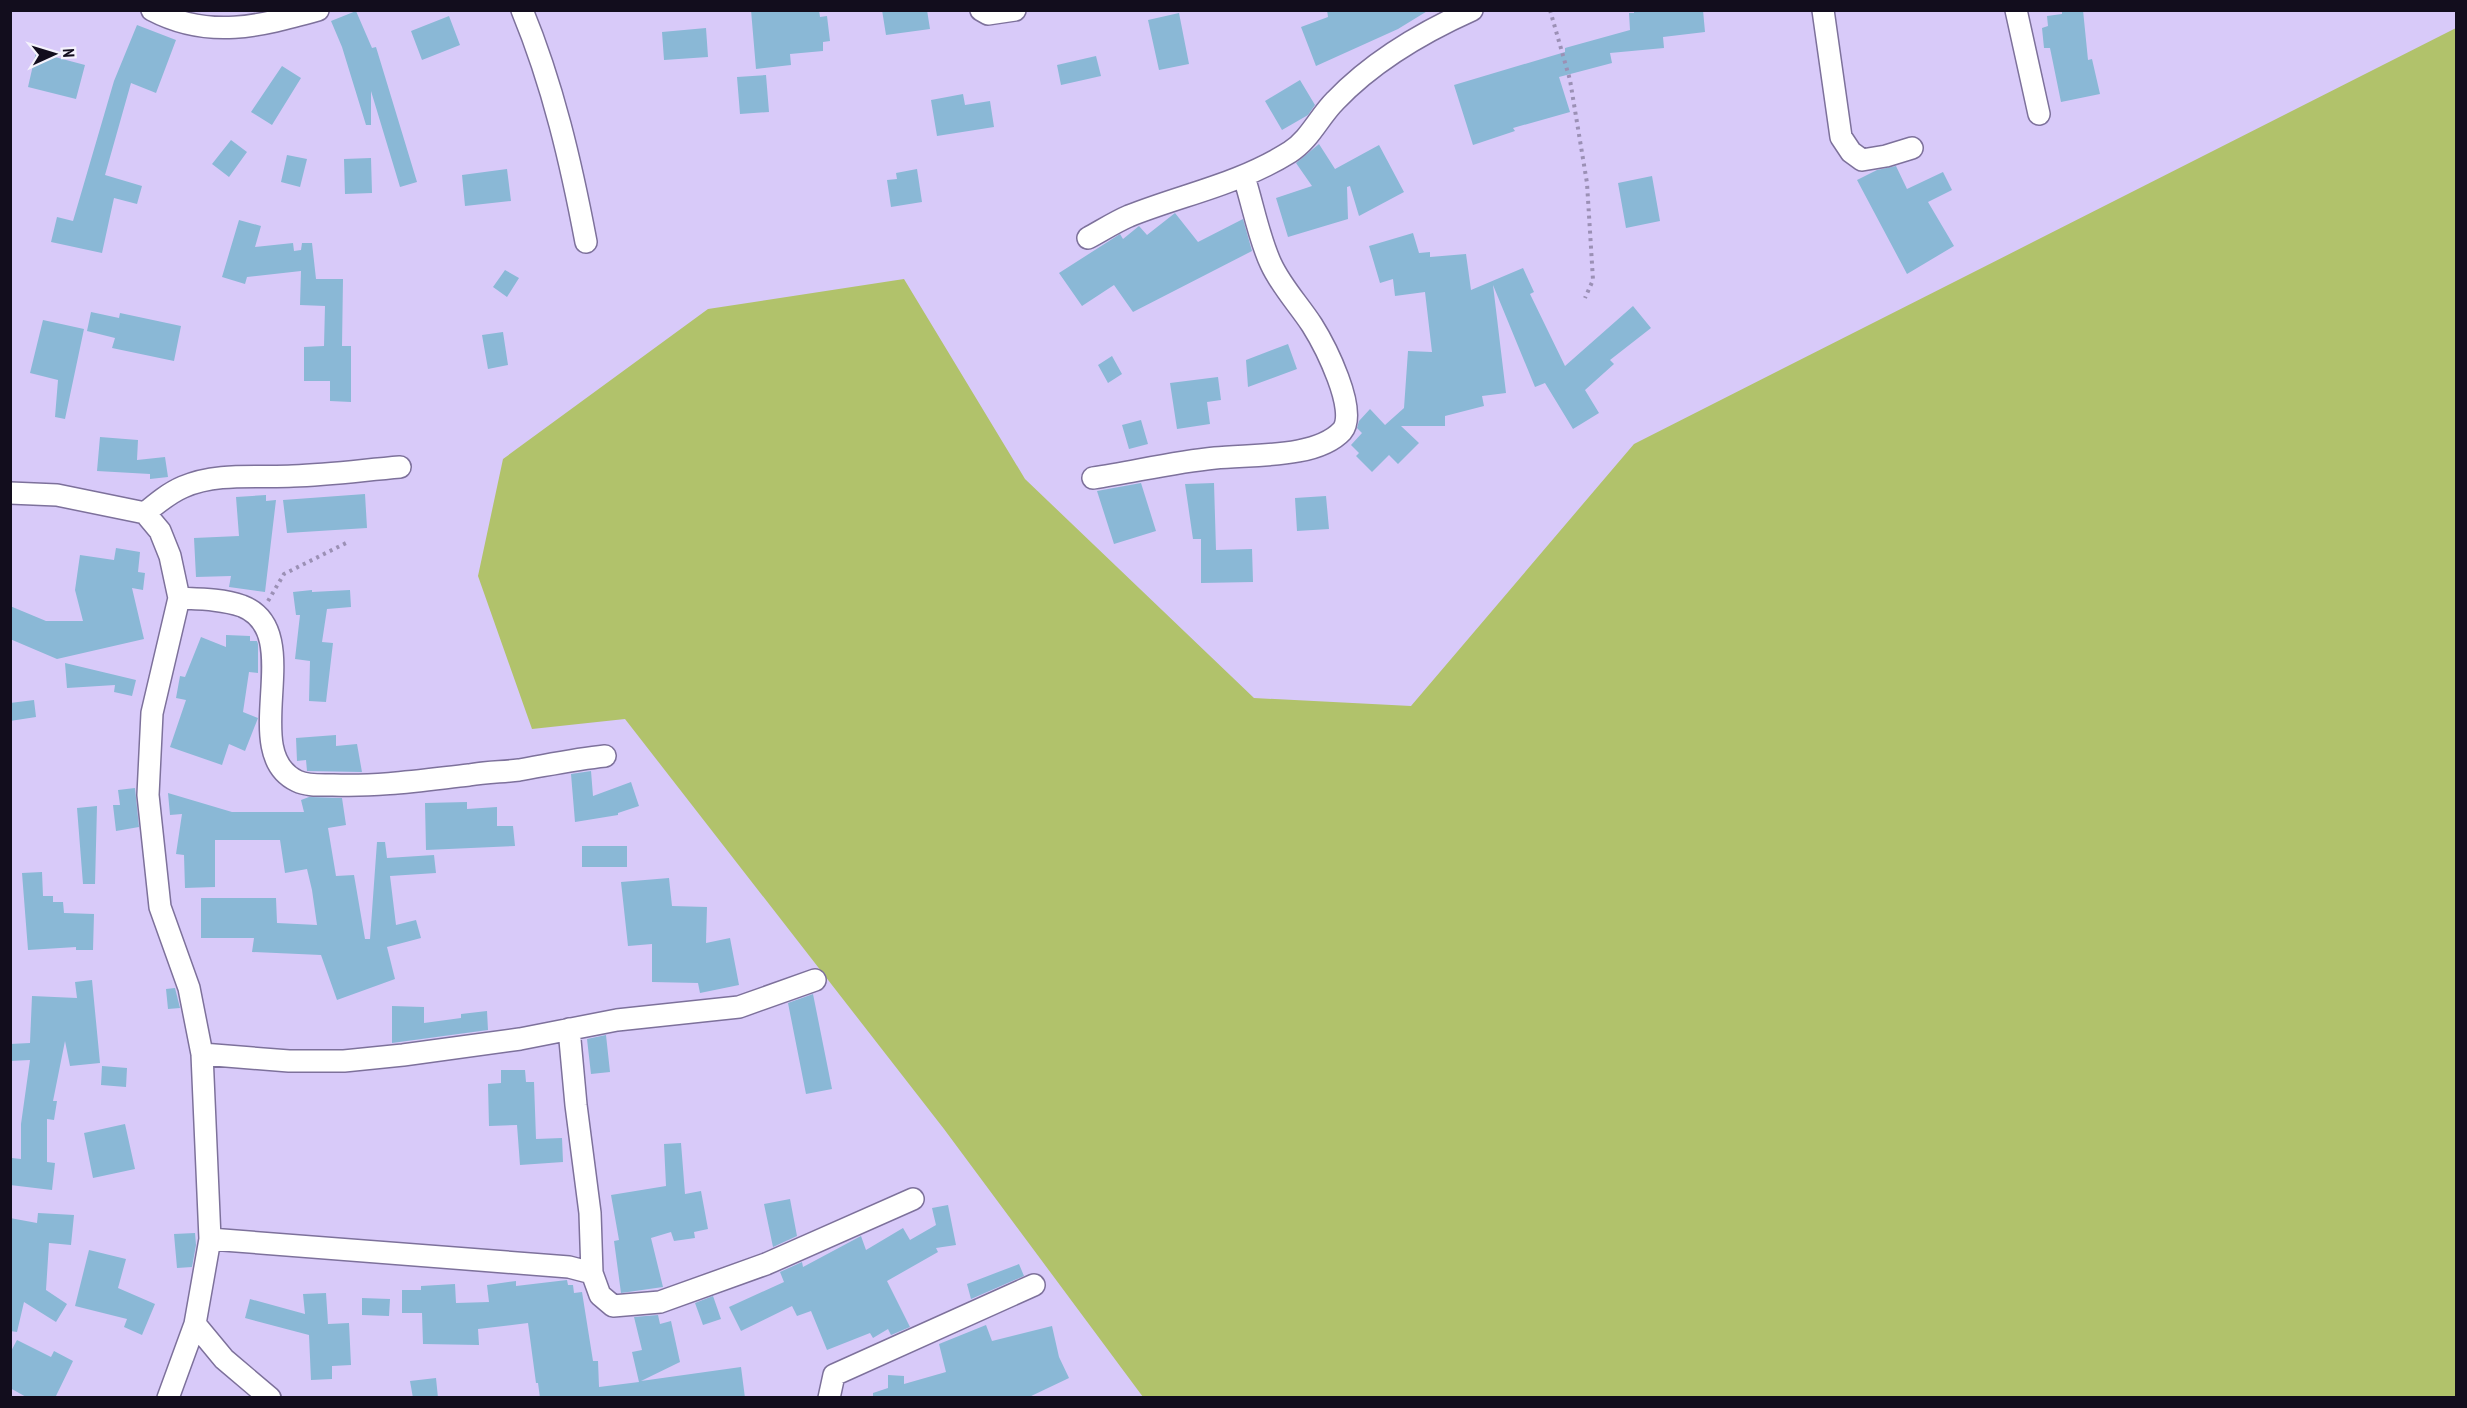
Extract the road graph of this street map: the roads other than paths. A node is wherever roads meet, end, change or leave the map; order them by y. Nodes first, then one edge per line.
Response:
1 (152, 10) edge
2 (318, 10) edge
3 (522, 10) edge
4 (981, 10) edge
5 (1015, 10) edge
6 (1472, 10) edge
7 (1823, 10) edge
8 (2016, 10) edge
9 (2039, 114) dead end
10 (1912, 148) dead end
11 (1244, 177) junction
12 (1088, 238) dead end
13 (586, 242) dead end
14 (400, 466) dead end
15 (1093, 478) dead end
16 (10, 493) edge
17 (145, 513) junction
18 (179, 598) junction
19 (605, 756) dead end
20 (815, 980) dead end
21 (569, 1029) junction
22 (202, 1054) junction
23 (913, 1199) dead end
24 (210, 1239) junction
25 (592, 1273) junction
26 (1034, 1285) dead end
27 (195, 1324) junction
28 (168, 1398) edge
29 (270, 1398) edge
30 (829, 1398) edge

1 - 2 street
3 - 13 street
4 - 5 street
6 - 11 street
7 - 10 street
8 - 9 street
11 - 12 street
11 - 15 street
14 - 17 street
16 - 17 street
17 - 18 street
18 - 19 street
18 - 22 street
20 - 21 street
21 - 22 street
21 - 25 street
22 - 24 street
23 - 25 street
24 - 25 street
24 - 27 street
26 - 30 street
27 - 28 street
27 - 29 street

